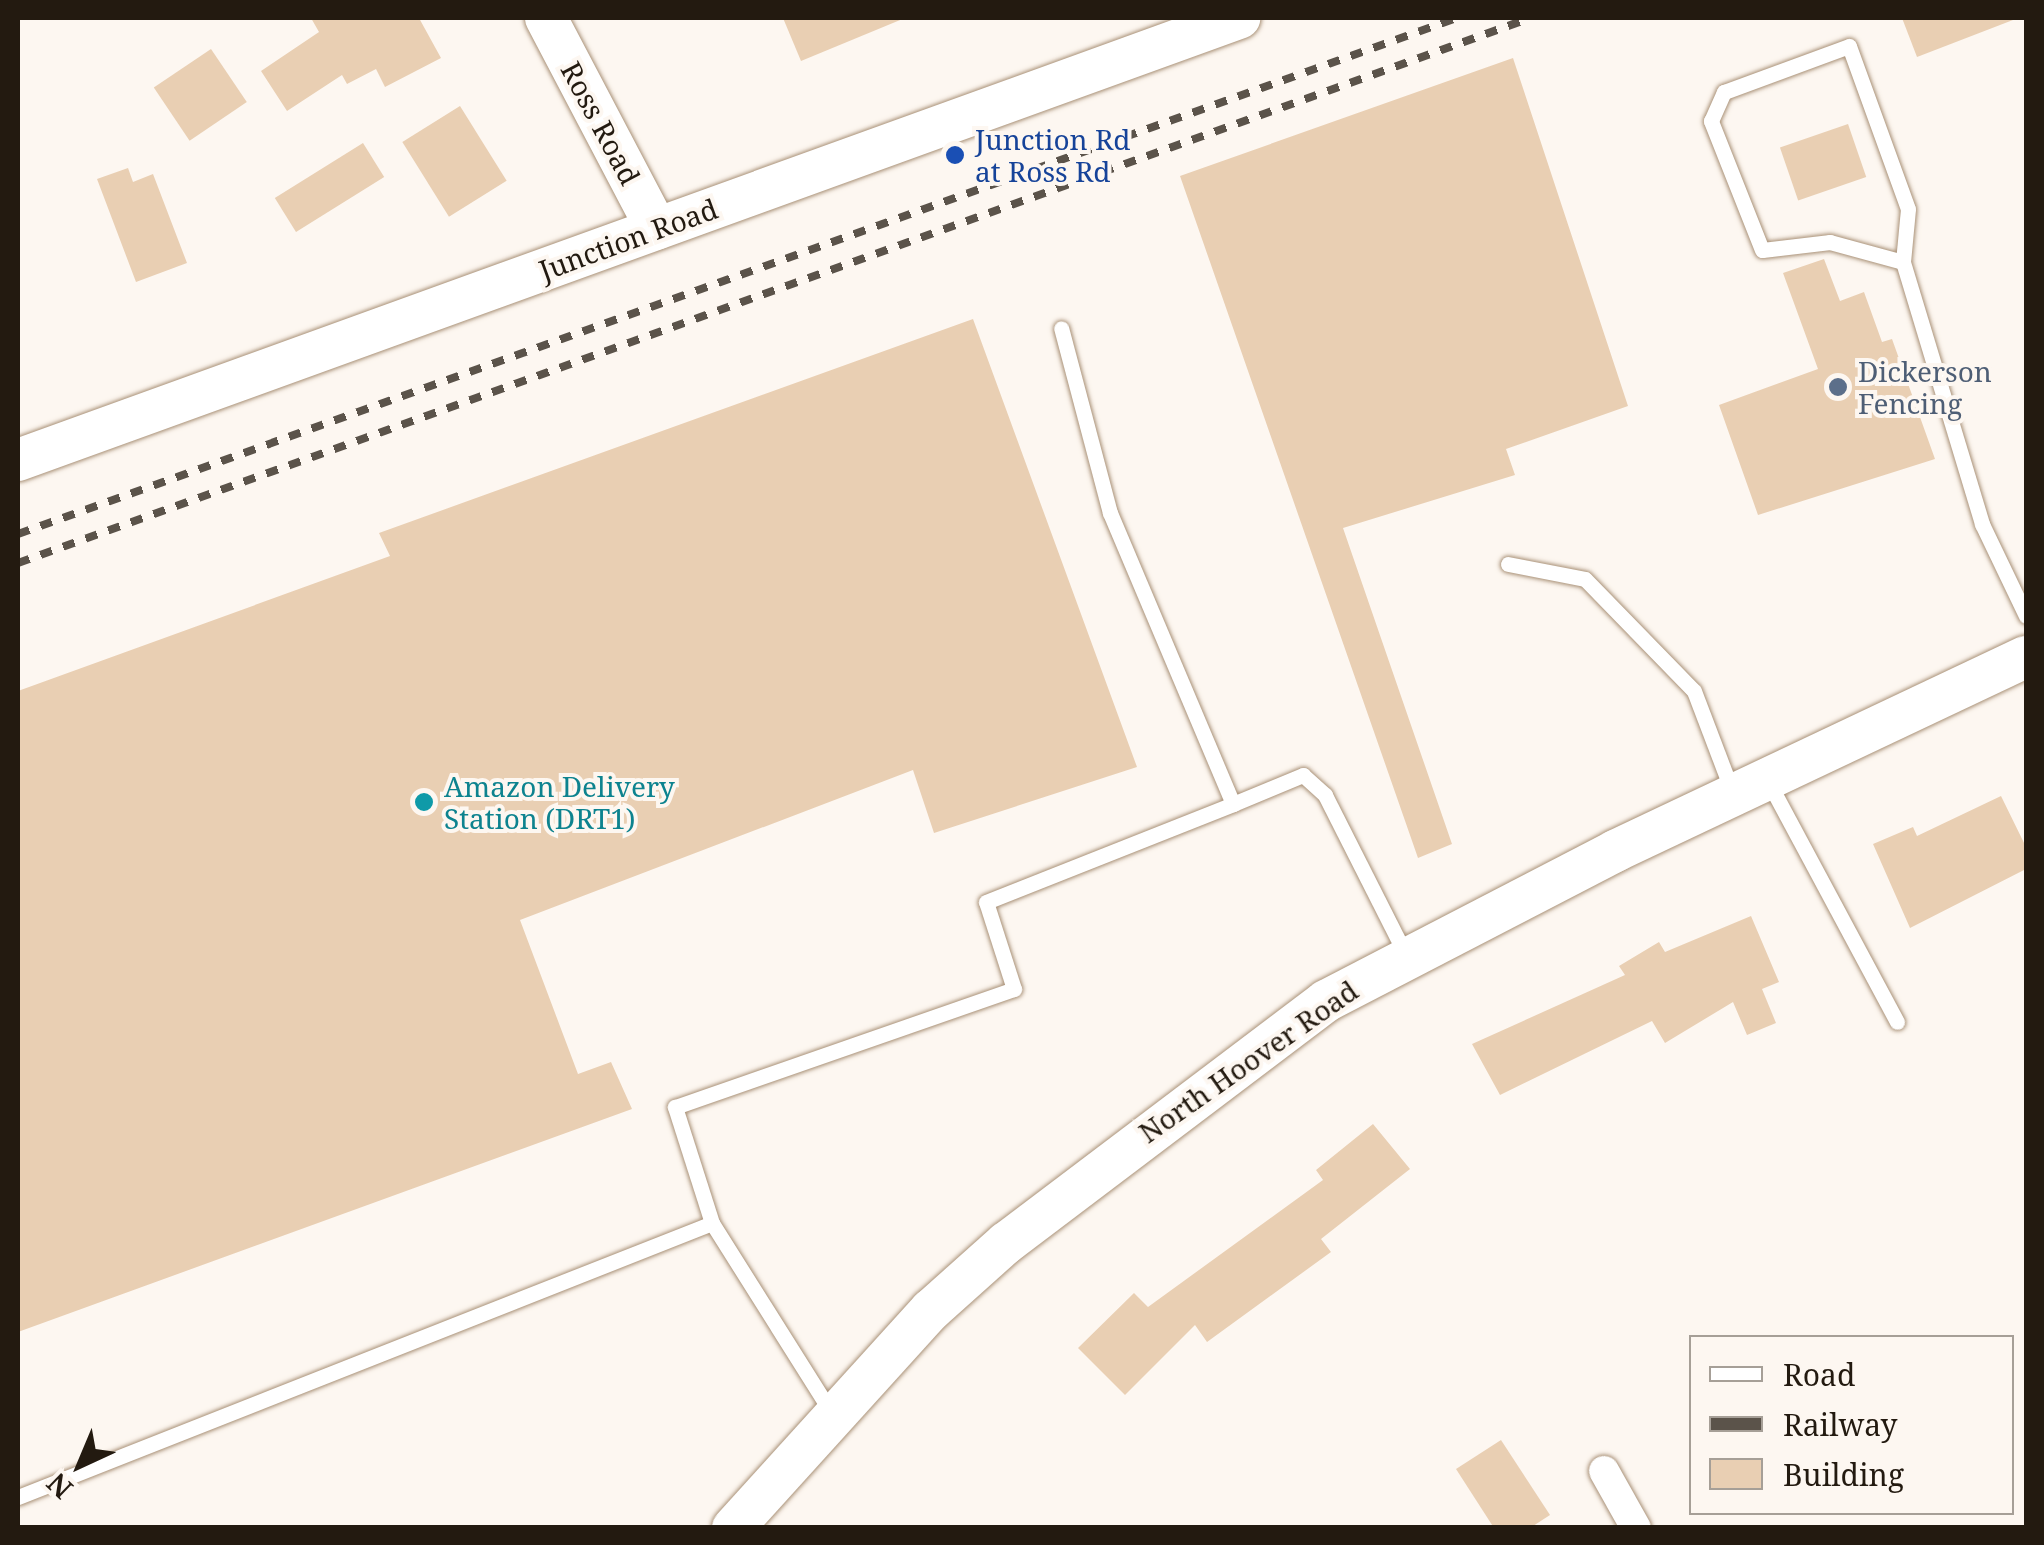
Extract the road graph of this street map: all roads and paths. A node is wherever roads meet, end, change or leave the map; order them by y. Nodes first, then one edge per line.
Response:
1 (546, 18) edge
2 (1238, 18) edge
3 (657, 229) junction
4 (1903, 262) junction
5 (1062, 328) dead end
6 (18, 460) edge
7 (1508, 564) dead end
8 (2026, 616) edge
9 (2026, 658) edge
10 (1750, 787) junction
11 (1233, 804) junction
12 (1407, 957) junction
13 (1897, 1022) dead end
14 (712, 1223) junction
15 (833, 1416) junction
16 (1604, 1471) dead end
17 (18, 1497) edge
18 (733, 1528) edge
19 (1636, 1528) edge

1 - 3 street, Ross Road
2 - 3 street, Junction Road
3 - 6 street, Junction Road
4 - 4 lane
4 - 8 lane
5 - 11 lane
7 - 10 lane
9 - 10 street, North Hoover Road
10 - 12 street, North Hoover Road
10 - 13 lane
11 - 12 lane
11 - 14 lane
12 - 15 street, North Hoover Road
14 - 15 lane
14 - 17 lane
15 - 18 street, North Hoover Road
16 - 19 street

